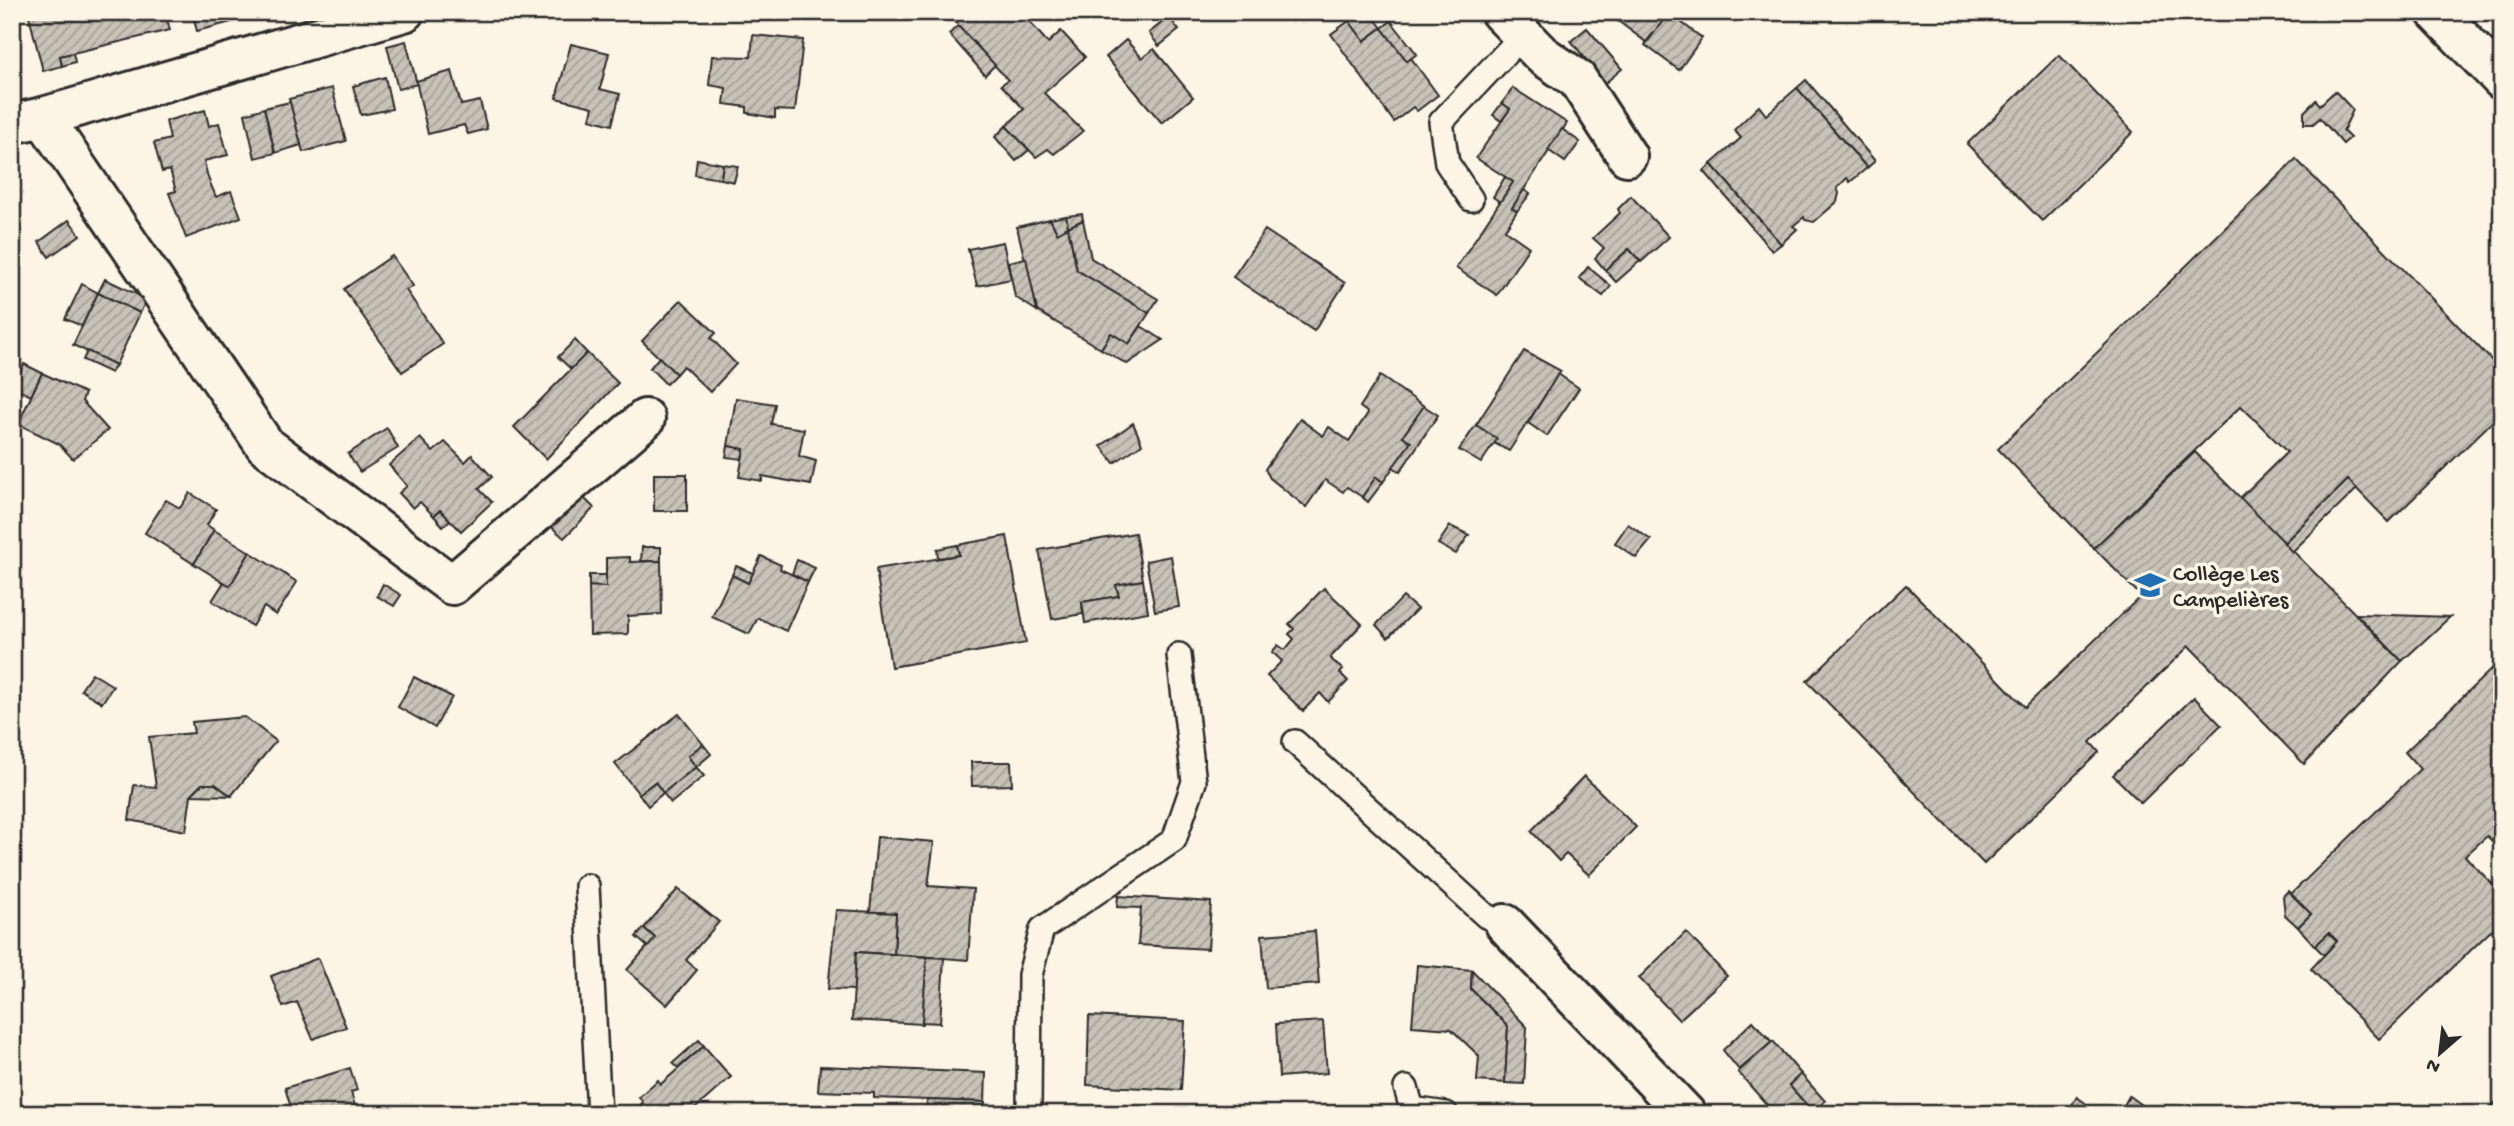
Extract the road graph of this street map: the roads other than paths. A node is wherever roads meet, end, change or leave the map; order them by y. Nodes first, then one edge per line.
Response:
1 (404, 12) edge
2 (2436, 12) edge
3 (1511, 24) edge
4 (2502, 80) edge
5 (28, 120) edge
6 (1627, 156) dead end
7 (1471, 199) dead end
8 (645, 419) dead end
9 (1179, 655) dead end
10 (1295, 742) dead end
11 (587, 886) dead end
12 (1504, 924) joint
13 (1406, 1088) dead end
14 (599, 1114) edge
15 (1029, 1114) edge
16 (1447, 1114) edge
17 (1686, 1114) edge

1 - 5 street
2 - 4 street
3 - 6 street
3 - 7 lane
5 - 8 street
9 - 15 lane
10 - 12 lane
11 - 14 lane
12 - 17 street
13 - 16 lane

